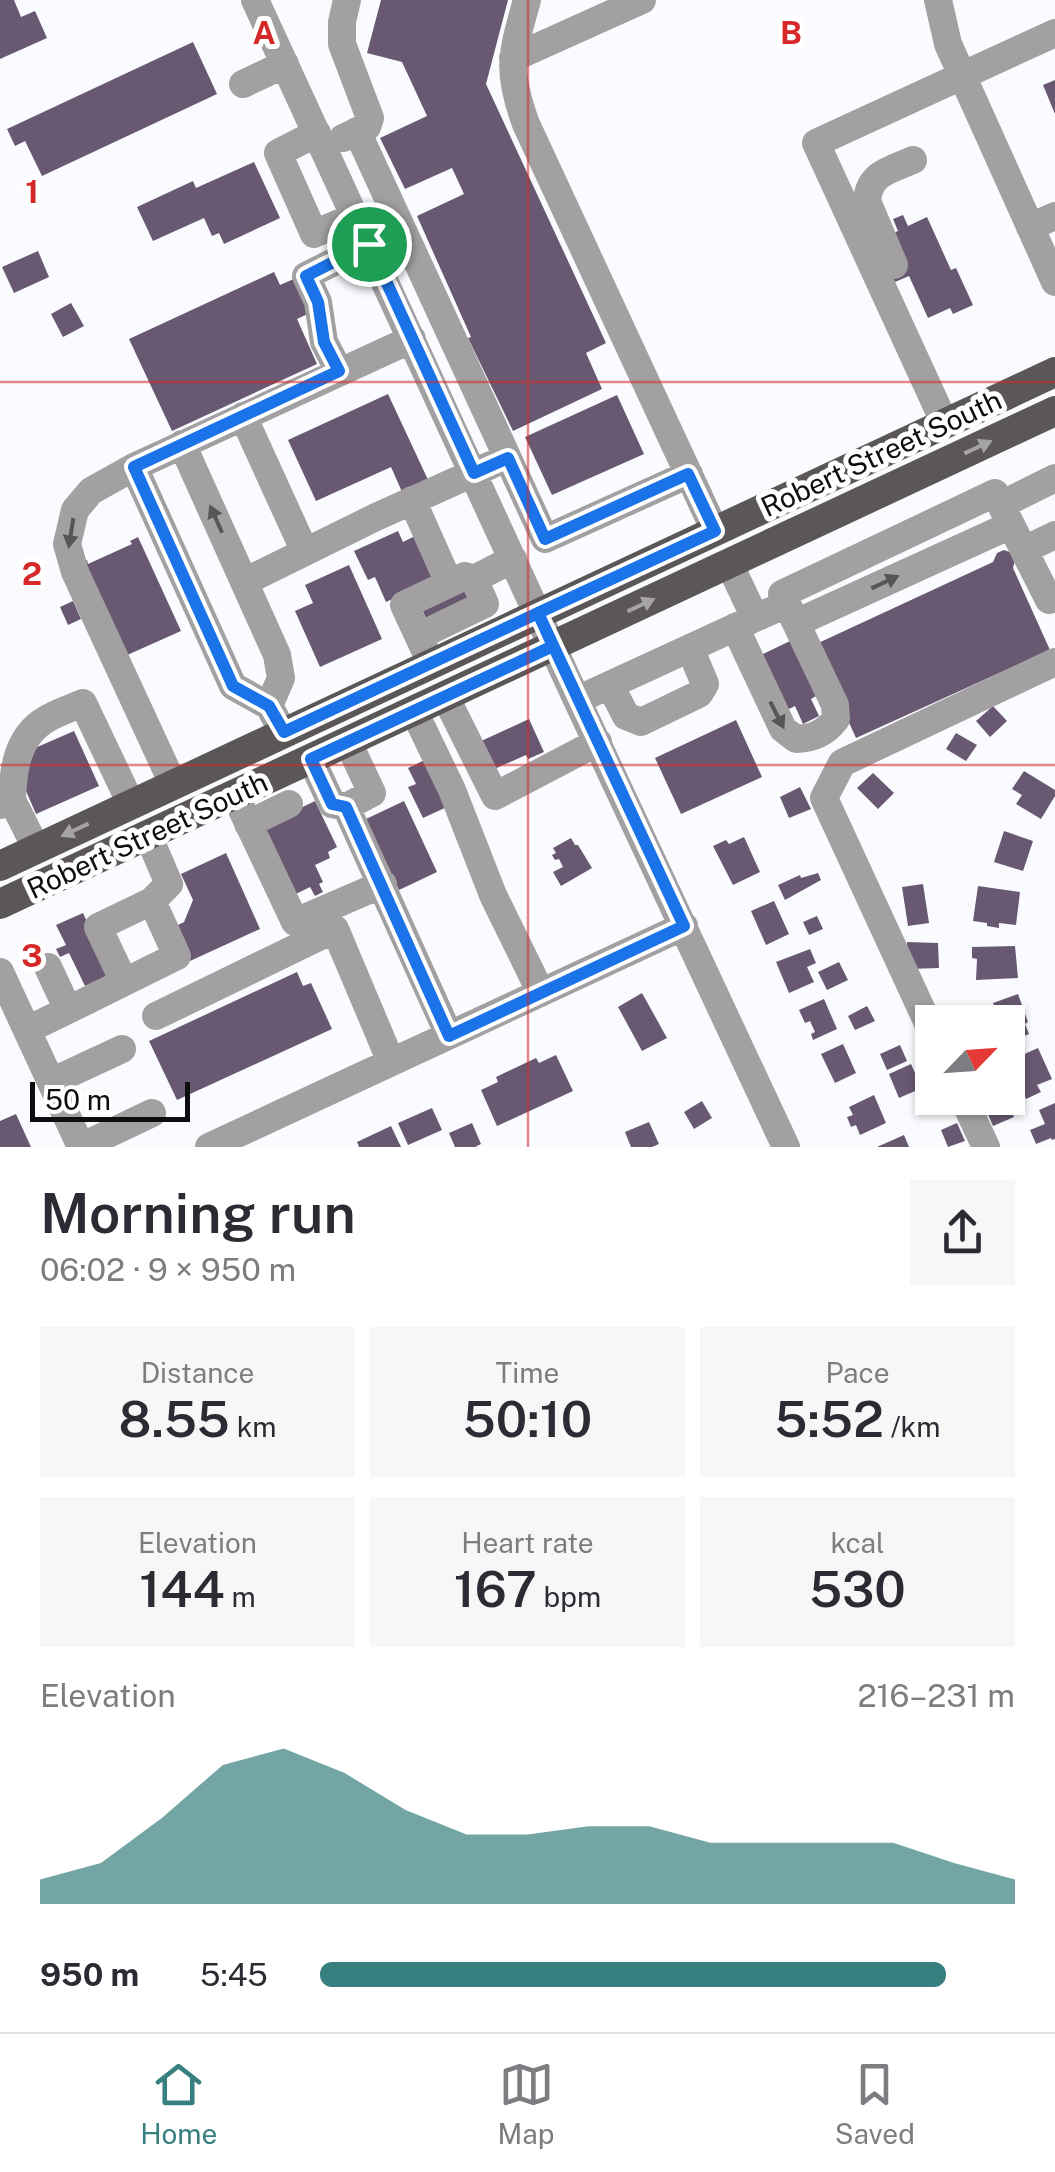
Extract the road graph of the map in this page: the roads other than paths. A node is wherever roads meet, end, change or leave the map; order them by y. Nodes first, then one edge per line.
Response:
1 (256, 0) edge
2 (348, 0) edge
3 (527, 0) edge
4 (642, 0) edge
5 (938, 0) edge
6 (1055, 33) edge
7 (513, 58) junction
8 (285, 64) junction
9 (962, 76) junction
10 (243, 84) dead end
11 (357, 131) junction
12 (320, 140) junction
13 (913, 160) dead end
14 (356, 216) junction
15 (1042, 222) edge
16 (369, 244) junction
17 (1055, 282) edge
18 (906, 338) junction
19 (412, 339) junction
20 (339, 371) junction
21 (1055, 372) edge
22 (1055, 411) edge
23 (243, 416) junction
24 (945, 424) junction
25 (182, 444) junction
26 (508, 458) junction
27 (134, 467) junction
28 (474, 473) junction
29 (688, 474) junction
30 (1055, 478) edge
31 (412, 500) junction
32 (1008, 518) junction
33 (715, 531) junction
34 (1055, 535) edge
35 (305, 552) junction
36 (513, 559) junction
37 (729, 564) junction
38 (462, 581) junction
39 (244, 582) junction
40 (1055, 597) edge
41 (788, 607) junction
42 (538, 613) junction
43 (745, 622) junction
44 (553, 646) junction
45 (690, 648) junction
46 (425, 649) junction
47 (1055, 662) edge
48 (610, 685) junction
49 (445, 696) junction
50 (577, 700) junction
51 (414, 711) junction
52 (276, 719) junction
53 (348, 742) junction
54 (598, 742) junction
55 (311, 759) junction
56 (173, 784) junction
57 (235, 795) junction
58 (6, 802) edge
59 (130, 804) junction
60 (289, 804) dead end
61 (346, 807) junction
62 (248, 824) junction
63 (148, 835) junction
64 (34, 850) junction
65 (0, 866) edge
66 (0, 877) edge
67 (383, 884) junction
68 (152, 901) junction
69 (0, 904) edge
70 (684, 926) junction
71 (48, 967) dead end
72 (0, 972) edge
73 (124, 982) junction
74 (541, 993) junction
75 (920, 1005) edge
76 (68, 1010) junction
77 (156, 1016) dead end
78 (27, 1030) junction
79 (449, 1036) junction
80 (122, 1049) dead end
81 (391, 1062) junction
82 (51, 1082) junction
83 (152, 1112) dead end
84 (971, 1115) edge
85 (81, 1147) edge
86 (208, 1147) edge
87 (786, 1147) edge
88 (986, 1147) edge

1 - 8 street
2 - 11 street
3 - 7 street
4 - 7 street
5 - 9 street
6 - 9 street
7 - 29 street
8 - 10 street
8 - 12 street
9 - 15 street
9 - 18 street
11 - 12 street
11 - 26 street
12 - 14 street
12 - 14 street
13 - 18 street
14 - 16 street
15 - 17 street
16 - 19 street
16 - 20 street
18 - 24 street
19 - 20 street
19 - 28 street
20 - 23 street
21 - 24 main road, Robert Street South
37 -> 22 main road, Robert Street South
23 - 25 street
23 - 35 street
24 - 33 main road, Robert Street South
25 - 27 street
39 -> 25 street
26 - 28 street
26 - 29 street
27 - 52 street
27 -> 56 street
28 - 31 street
28 - 36 street
29 - 33 street
30 - 32 street
31 - 35 street
31 - 38 street
32 - 34 street
32 - 40 street
32 - 41 street
33 - 42 main road, Robert Street South
35 - 39 street
36 - 38 street
36 - 42 street
37 - 43 street
44 -> 37 main road, Robert Street South
38 - 46 street
38 - 46 street
39 - 52 street
41 - 43 street
43 -> 41 street
42 - 44 street
42 - 46 main road, Robert Street South
43 - 45 street
44 - 49 main road, Robert Street South
44 - 50 street
45 - 48 street
45 - 48 street
46 - 52 main road, Robert Street South
47 - 75 street
48 - 50 street
49 - 51 main road, Robert Street South
49 - 54 street
50 - 54 street
51 - 53 main road, Robert Street South
51 - 74 street
52 - 56 main road, Robert Street South
53 - 55 main road, Robert Street South
53 - 61 street
54 - 70 street
55 - 57 main road, Robert Street South
55 - 61 street
56 - 59 main road, Robert Street South
57 - 62 street
57 - 63 main road, Robert Street South
58 - 59 street
58 - 64 street
59 -> 64 main road, Robert Street South
60 - 62 street
61 - 67 street
62 - 67 street
63 - 68 street
63 - 69 main road, Robert Street South
64 - 65 main road, Robert Street South
64 - 66 main road
67 - 79 street
68 - 73 street
68 - 73 street
70 - 74 street
70 - 87 street
71 - 76 street
72 - 78 street
73 - 76 street
74 - 79 street
76 - 78 street
77 - 81 street
78 - 82 street
79 - 81 street
80 - 82 street
81 - 86 street
82 - 85 street
83 - 85 street
84 - 88 street

